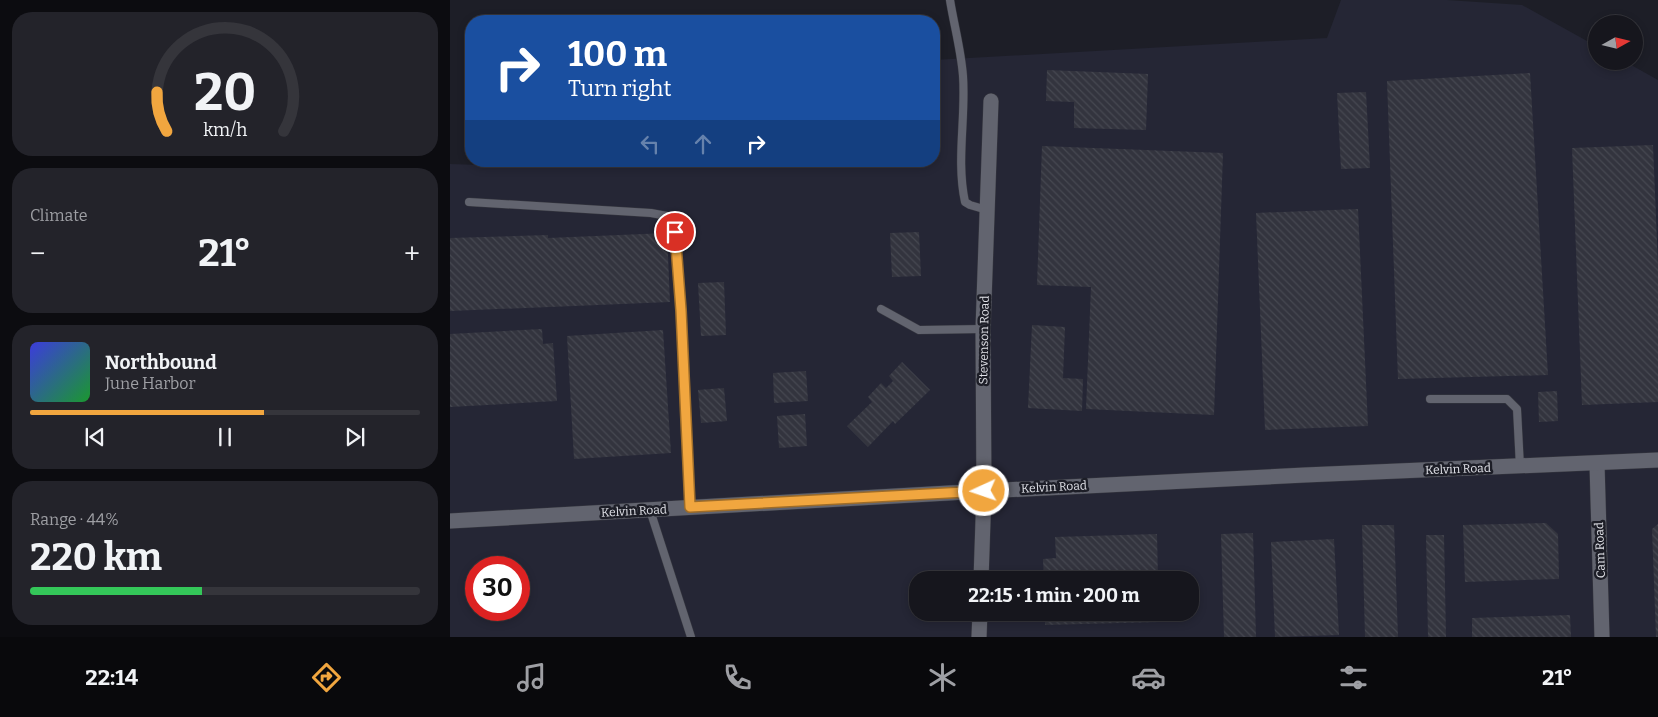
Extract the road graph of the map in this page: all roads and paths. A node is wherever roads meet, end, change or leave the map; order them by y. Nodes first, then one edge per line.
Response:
1 (950, 0) edge
2 (991, 101) dead end
3 (469, 202) dead end
4 (987, 210) junction
5 (881, 309) dead end
6 (983, 329) junction
7 (1430, 399) dead end
8 (1658, 460) edge
9 (1597, 464) junction
10 (1520, 467) junction
11 (984, 491) junction
12 (690, 507) junction
13 (650, 510) junction
14 (450, 521) edge
15 (981, 571) edge
16 (980, 621) edge
17 (691, 637) edge
18 (979, 637) edge
19 (1602, 637) edge

1 - 4 lane
2 - 4 street, Stevenson Road
3 - 12 lane
4 - 6 street, Stevenson Road
5 - 6 lane
6 - 11 street, Stevenson Road
7 - 10 lane
8 - 9 street, Kelvin Road
9 - 10 street, Kelvin Road
9 - 19 street, Cam Road
10 - 11 street, Kelvin Road
11 - 12 street, Kelvin Road
11 - 15 street, Stevenson Road
12 - 13 street, Kelvin Road
13 - 14 street, Kelvin Road
13 - 17 lane
16 - 18 street

